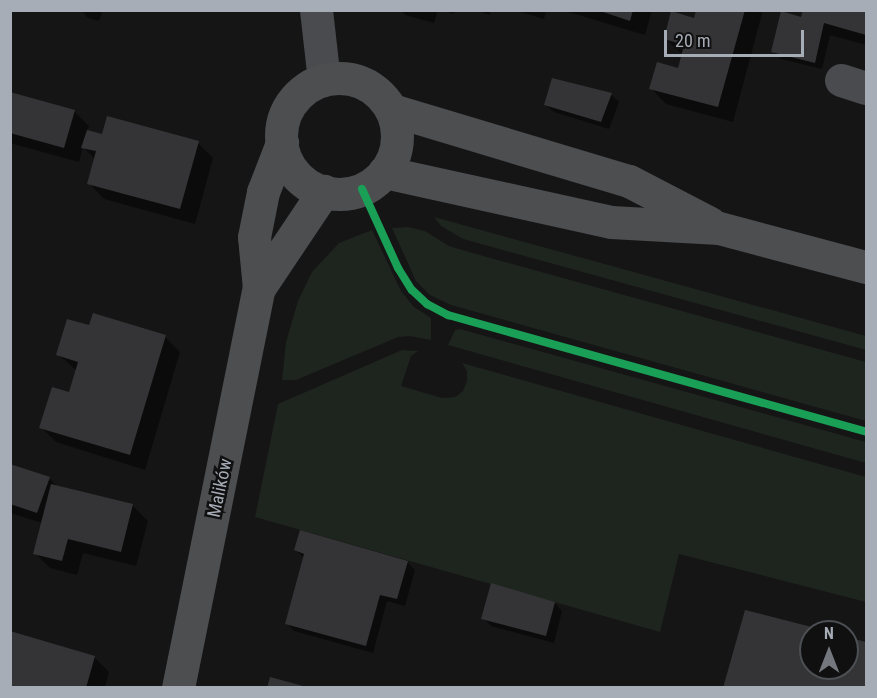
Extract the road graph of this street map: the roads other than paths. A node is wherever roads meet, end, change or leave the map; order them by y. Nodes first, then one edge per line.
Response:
1 (316, 10) edge
2 (324, 80) junction
3 (392, 110) junction
4 (282, 143) junction
5 (384, 172) junction
6 (324, 191) junction
7 (719, 228) junction
8 (867, 267) edge
9 (259, 288) junction
10 (178, 687) edge

1 - 2 street
2 - 3 main road
2 - 4 main road
3 - 5 main road
3 - 7 main road
4 - 6 main road
4 - 9 main road, Malików
5 - 6 main road
5 - 7 main road
6 - 9 main road, Malików
7 - 8 main road
9 - 10 main road, Malików

